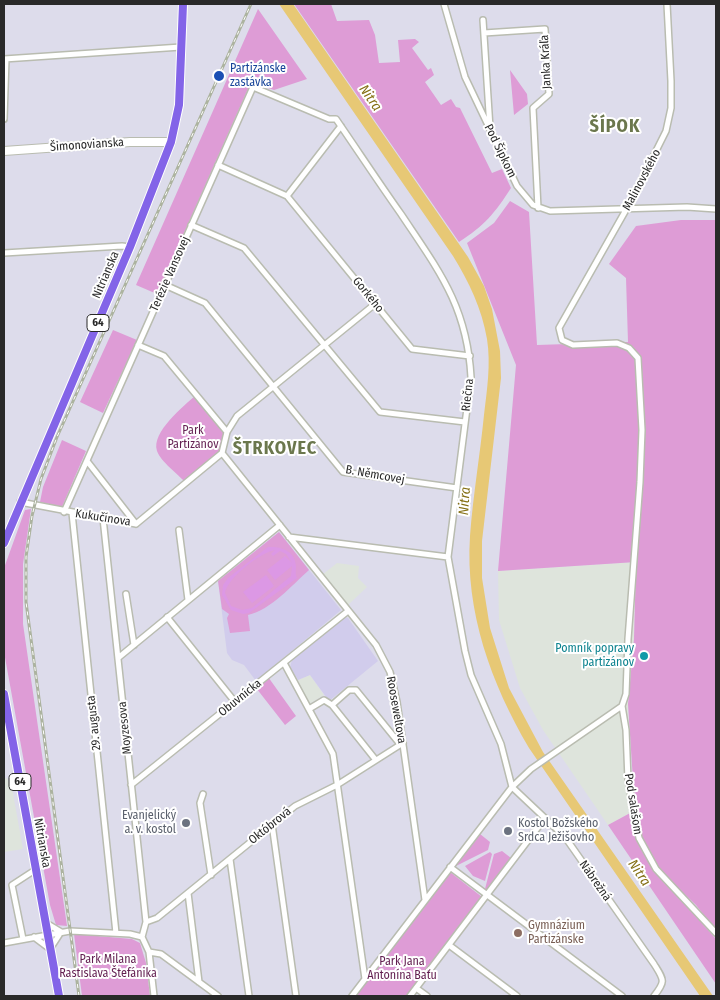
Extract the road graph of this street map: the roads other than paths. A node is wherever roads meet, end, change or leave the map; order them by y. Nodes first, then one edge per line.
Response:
1 (178, 4) edge
2 (183, 4) edge
3 (444, 4) edge
4 (667, 4) edge
5 (182, 18) junction
6 (484, 20) dead end
7 (484, 32) junction
8 (181, 47) junction
9 (5, 59) edge
10 (4, 119) edge
11 (341, 126) junction
12 (490, 131) junction
13 (171, 142) junction
14 (4, 151) edge
15 (218, 165) junction
16 (287, 196) junction
17 (631, 201) junction
18 (538, 208) junction
19 (716, 208) edge
20 (636, 209) junction
21 (626, 210) junction
22 (192, 225) junction
23 (130, 248) junction
24 (4, 254) edge
25 (165, 285) junction
26 (375, 304) junction
27 (562, 340) joint
28 (138, 345) junction
29 (324, 345) junction
30 (470, 356) junction
31 (274, 386) junction
32 (465, 422) junction
33 (227, 432) junction
34 (222, 453) junction
35 (87, 461) junction
36 (457, 488) junction
37 (20, 502) junction
38 (64, 512) junction
39 (72, 513) junction
40 (103, 518) junction
41 (136, 524) junction
42 (280, 526) junction
43 (179, 530) dead end
44 (6, 532) edge
45 (289, 537) junction
46 (4, 543) edge
47 (448, 557) junction
48 (126, 594) dead end
49 (188, 600) junction
50 (348, 610) junction
51 (167, 618) junction
52 (134, 645) junction
53 (118, 658) junction
54 (284, 663) junction
55 (4, 694) edge
56 (235, 702) junction
57 (332, 705) junction
58 (622, 706) junction
59 (308, 709) junction
60 (401, 743) junction
61 (375, 759) junction
62 (132, 785) junction
63 (337, 786) junction
64 (512, 787) junction
65 (203, 794) dead end
66 (545, 818) junction
67 (272, 824) junction
68 (230, 859) junction
69 (450, 867) junction
70 (35, 870) junction
71 (211, 875) junction
72 (188, 893) junction
73 (488, 895) junction
74 (425, 900) junction
75 (146, 922) junction
76 (46, 924) junction
77 (62, 932) junction
78 (116, 933) junction
79 (48, 934) junction
80 (716, 934) edge
81 (34, 937) junction
82 (142, 937) junction
83 (23, 939) junction
84 (4, 943) edge
85 (449, 945) junction
86 (50, 949) junction
87 (149, 952) junction
88 (365, 980) junction
89 (199, 982) junction
90 (416, 988) junction
91 (59, 996) edge
92 (154, 996) edge
93 (218, 996) edge
94 (249, 996) edge
95 (296, 996) edge
96 (352, 996) edge
97 (410, 996) edge
98 (427, 996) edge
99 (517, 996) edge
100 (622, 996) edge
101 (654, 996) edge

1 - 5 street
2 - 5 main road, Nitrianska / 64
3 - 12 street, Pod Šípkom
4 - 17 street, Malinovského
5 - 8 main road, Nitrianska / 64
6 - 7 street
7 - 12 street
7 - 18 street, Janka Kráľa
8 - 9 street
8 - 13 main road, Nitrianska / 64
9 - 10 street
11 - 15 street, Terézie Vansovej
11 - 16 street
11 - 30 street, Riečna
12 - 18 street, Pod Šípkom
13 - 14 street, Šimonovianska
13 - 23 main road, Nitrianska / 64
15 - 16 street, Gorkého
15 - 22 street, Terézie Vansovej
16 - 26 street, Gorkého
17 - 20 street
17 - 21 street, Malinovského
18 - 21 street
19 - 20 street
20 - 21 street
21 - 27 street, Malinovského
22 - 25 street, Terézie Vansovej
22 - 29 street
23 - 24 street
23 - 37 main road, Nitrianska / 64
25 - 28 street, Terézie Vansovej
25 - 31 street, B. Němcovej
26 - 29 street
26 - 30 street, Gorkého
27 - 58 street, Pod salašom
28 - 33 street
28 - 35 street, Terézie Vansovej
29 - 31 street
29 - 32 street
30 - 32 street, Riečna
31 - 33 street
31 - 36 street, B. Němcovej
32 - 36 street, Riečna
33 - 34 street
34 - 41 street, Kukučínova
34 - 42 street, Rooseweltova
35 - 38 street, Terézie Vansovej
35 - 41 street
36 - 47 street, Riečna
37 - 38 street, Kukučínova
37 - 44 main road, Nitrianska / 64
38 - 39 street, Kukučínova
39 - 40 street, Kukučínova
39 - 78 street, 29. augusta
40 - 41 street, Kukučínova
40 - 53 street, Moyzesova
42 - 45 street, Rooseweltova
42 - 49 street
43 - 49 street
44 - 46 main road, Nitrianska / 64
45 - 47 street
45 - 50 street, Rooseweltova
47 - 64 street, Riečna
48 - 52 street
49 - 51 street
50 - 54 street, Obuvnícka
50 - 60 street, Rooseweltova
51 - 52 street
51 - 56 street
52 - 53 street
53 - 62 street, Moyzesova
54 - 56 street, Obuvnícka
54 - 59 street
55 - 70 main road, Nitrianska / 64
56 - 62 street, Obuvnícka
57 - 59 street
57 - 60 street
57 - 61 street
58 - 64 street
58 - 80 street, Pod salašom
59 - 63 street
60 - 61 street, Októbrová
60 - 74 street, Rooseweltova
61 - 63 street, Októbrová
62 - 75 street, Moyzesova
63 - 67 street, Októbrová
63 - 88 street
64 - 66 street, Nábrežná
64 - 69 street
65 - 71 street
66 - 73 street
66 - 101 street, Nábrežná
67 - 68 street, Októbrová
67 - 95 street
68 - 71 street, Októbrová
68 - 94 street
69 - 73 street
69 - 74 street
70 - 76 main road, Nitrianska / 64
70 - 83 street
71 - 72 street, Októbrová
72 - 75 street, Októbrová
72 - 89 street
73 - 85 street
73 - 100 street
74 - 88 street
75 - 82 street, Moyzesova
76 - 77 street
76 - 79 main road, Nitrianska / 64
77 - 78 street
77 - 79 street
77 - 86 street
78 - 82 street
79 - 81 street
79 - 86 main road, Nitrianska / 64
81 - 83 street
81 - 86 street
82 - 87 street
83 - 84 street
85 - 90 street
85 - 99 street
86 - 91 main road, Nitrianska / 64
87 - 89 street
87 - 92 street
88 - 96 street
89 - 93 street
90 - 97 street
90 - 98 street

